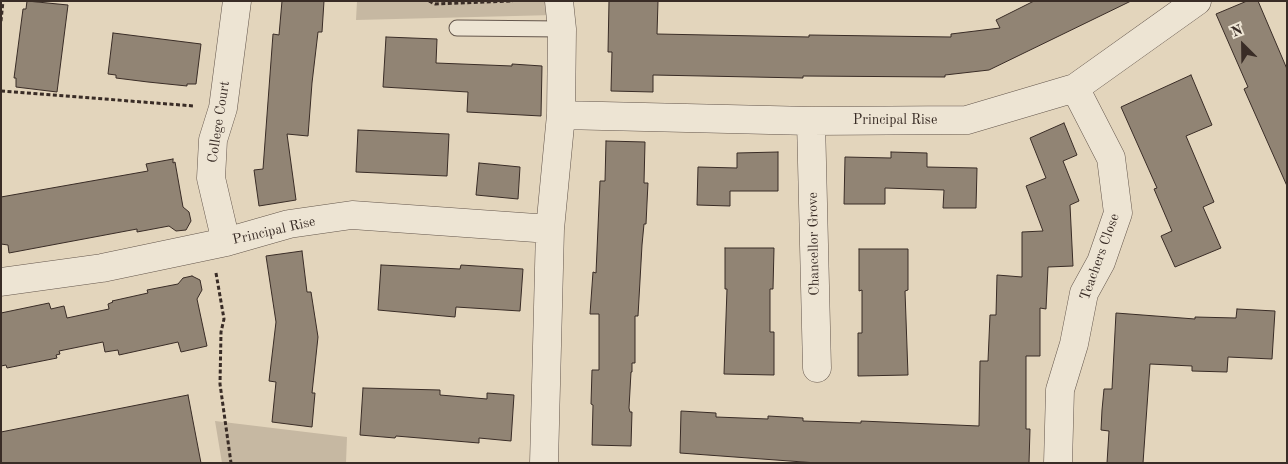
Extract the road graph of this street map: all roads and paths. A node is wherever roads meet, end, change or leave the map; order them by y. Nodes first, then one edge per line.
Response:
1 (4, 1) edge
2 (236, 1) edge
3 (430, 1) edge
4 (513, 1) edge
5 (559, 1) edge
6 (1197, 1) edge
7 (1, 21) edge
8 (457, 28) dead end
9 (562, 29) junction
10 (1075, 88) junction
11 (1, 91) edge
12 (222, 108) junction
13 (562, 116) junction
14 (811, 120) junction
15 (550, 229) junction
16 (218, 244) junction
17 (1, 282) edge
18 (817, 368) dead end
19 (230, 463) edge
20 (544, 463) edge
21 (1058, 463) edge

1 - 7 path
2 - 12 street, College Court
3 - 4 path
5 - 9 street
6 - 10 street, Principal Rise
8 - 9 lane
9 - 13 street
10 - 14 street, Principal Rise
10 - 21 street, Teachers Close
11 - 12 path
12 - 16 street, College Court
13 - 14 street, Principal Rise
13 - 15 street
14 - 18 street, Chancellor Grove
15 - 16 street, Principal Rise
15 - 20 street
16 - 17 street, Principal Rise
16 - 19 path

